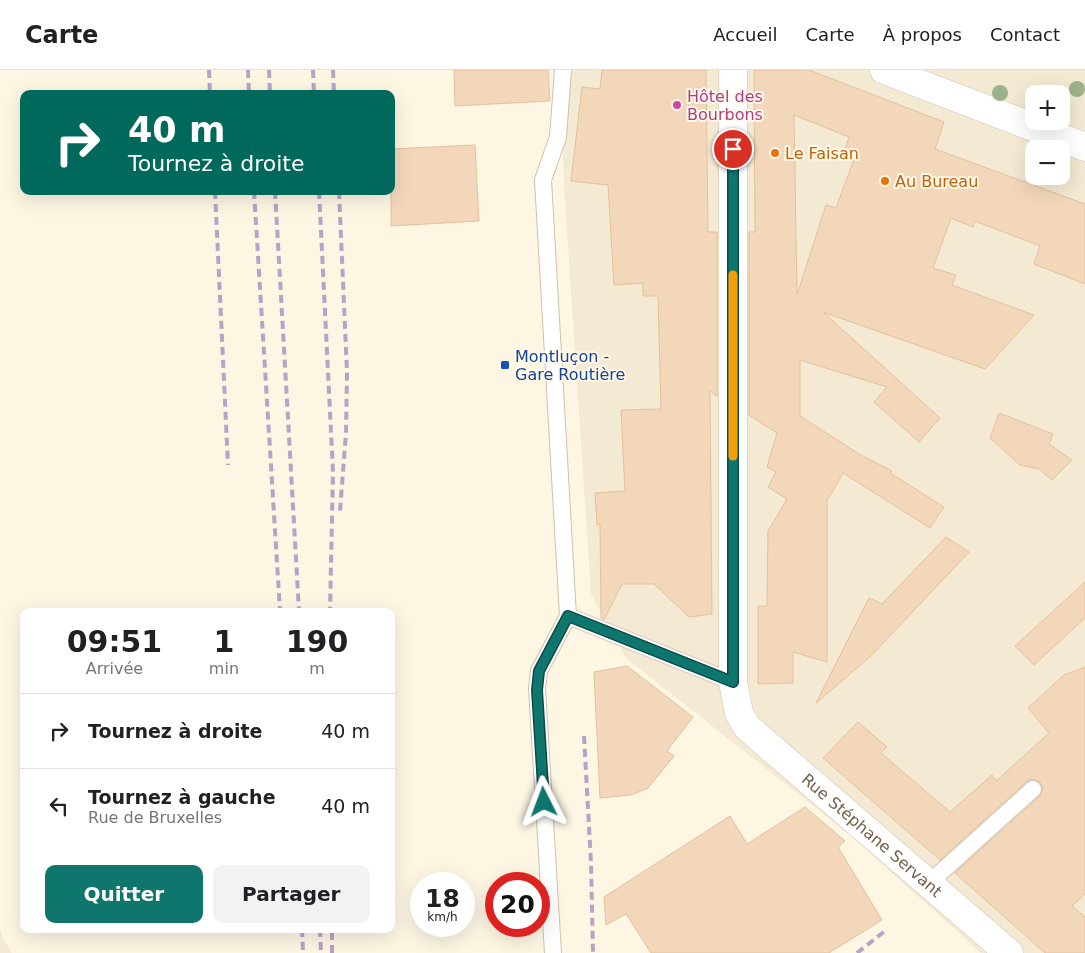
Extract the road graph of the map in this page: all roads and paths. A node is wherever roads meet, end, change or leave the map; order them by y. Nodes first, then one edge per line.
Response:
1 (563, 70) edge
2 (733, 70) edge
3 (884, 70) edge
4 (1085, 147) edge
5 (568, 616) junction
6 (733, 682) junction
7 (1034, 789) dead end
8 (929, 883) junction
9 (553, 953) edge
10 (1009, 953) edge

1 - 5 lane
2 - 6 street
3 - 4 street
5 - 6 lane
5 - 9 lane
6 - 8 street, Rue Stéphane Servant
7 - 8 lane
8 - 10 street, Rue Stéphane Servant

